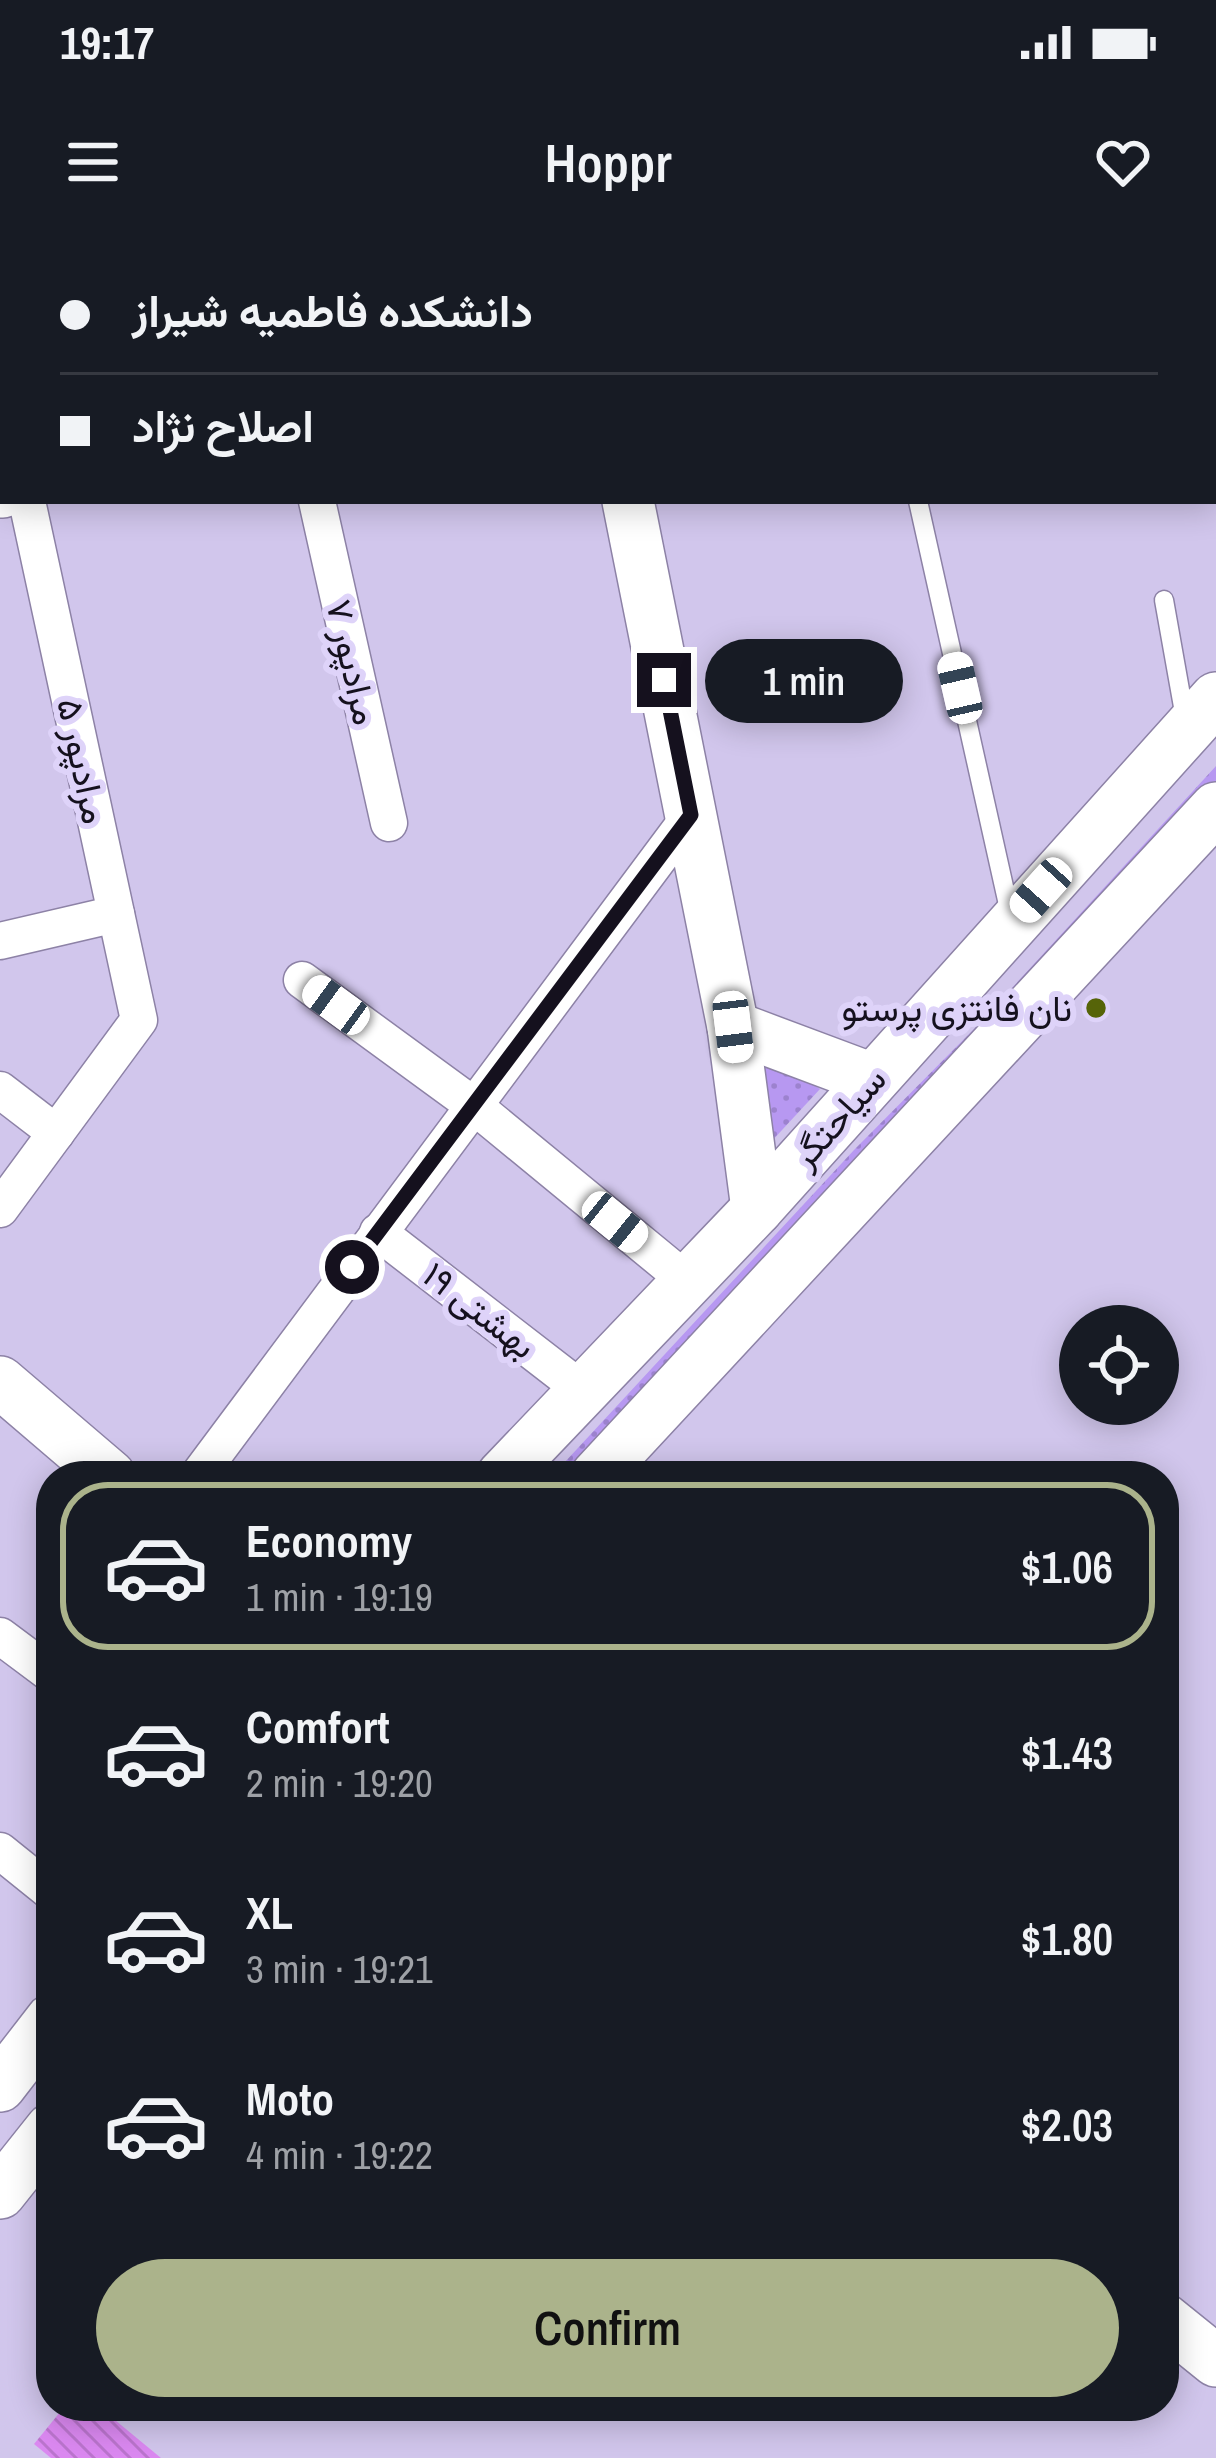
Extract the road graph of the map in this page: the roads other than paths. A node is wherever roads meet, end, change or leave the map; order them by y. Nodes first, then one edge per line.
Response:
1 (28, 504) edge
2 (318, 504) edge
3 (629, 504) edge
4 (919, 504) edge
5 (1164, 600) dead end
6 (1202, 713) edge
7 (1216, 808) edge
8 (691, 815) junction
9 (389, 823) dead end
10 (116, 914) junction
11 (1012, 922) junction
12 (0, 941) edge
13 (302, 980) dead end
14 (733, 1027) junction
15 (872, 1079) junction
16 (0, 1090) edge
17 (473, 1105) junction
18 (56, 1133) junction
19 (0, 1209) edge
20 (757, 1209) junction
21 (378, 1232) junction
22 (686, 1281) junction
23 (581, 1389) junction
24 (5, 1396) edge
25 (90, 1461) edge
26 (209, 1461) edge
27 (516, 1461) edge
28 (610, 1461) edge
29 (0, 1636) edge
30 (36, 1663) edge
31 (0, 1851) edge
32 (36, 1880) edge
33 (36, 2039) edge
34 (0, 2086) edge
35 (36, 2148) edge
36 (0, 2193) edge
37 (1179, 2331) edge
38 (1216, 2361) edge

1 - 10 street, ۵ مرادپور
2 - 9 street, ۷ مرادپور
3 - 8 main road
4 - 11 lane
5 - 6 lane
6 - 11 main road, سیاحتگر
7 - 28 main road, سیاحتگر
8 - 14 main road
8 - 17 street
10 - 12 street
10 - 18 street, ۵ مرادپور
11 - 15 main road, سیاحتگر
13 - 17 street
14 - 15 main road
14 - 20 main road
15 - 20 main road, سیاحتگر
16 - 18 street
17 - 21 street
17 - 22 street
18 - 19 street
20 - 22 main road, سیاحتگر
21 - 23 street, ۱۹ بهشتی
21 - 26 street
22 - 23 main road, سیاحتگر
23 - 27 main road, سیاحتگر
24 - 25 main road
29 - 30 street
31 - 32 street
33 - 34 main road
35 - 36 main road
37 - 38 main road

